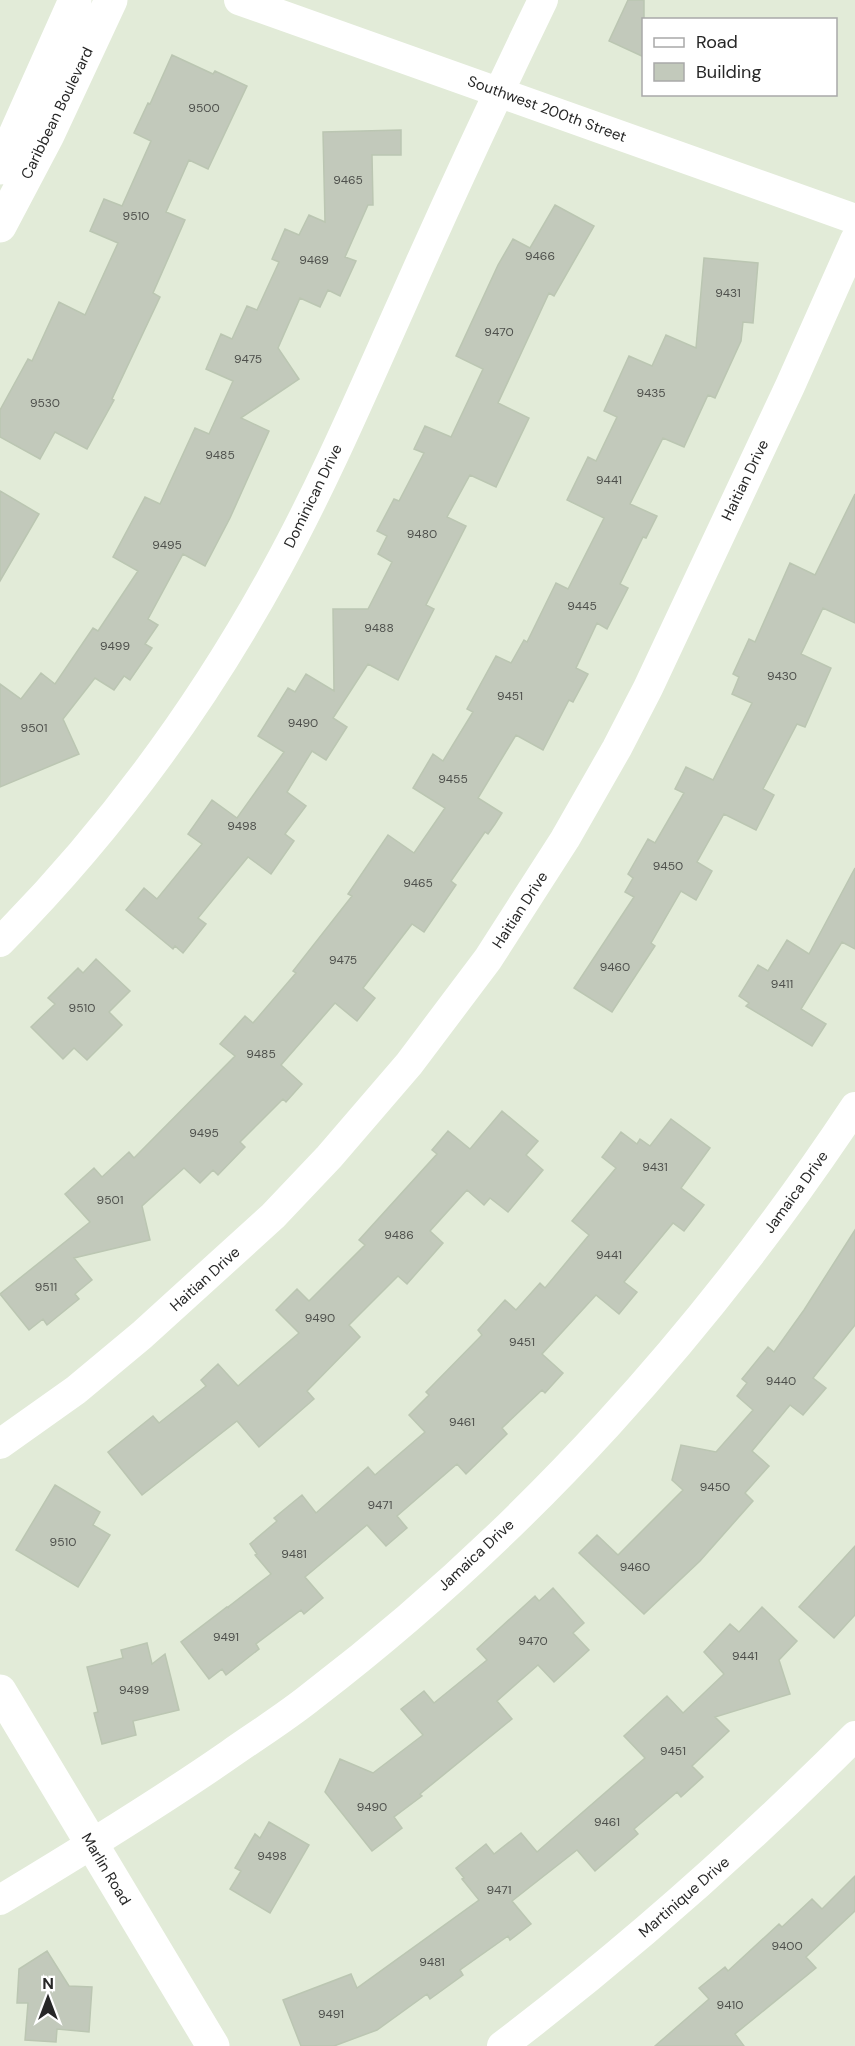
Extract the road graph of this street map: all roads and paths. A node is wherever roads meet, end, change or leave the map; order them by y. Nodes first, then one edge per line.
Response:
1 (75, 0) edge
2 (111, 0) edge
3 (239, 0) edge
4 (543, 0) edge
5 (499, 91) junction
6 (0, 168) edge
7 (855, 219) edge
8 (0, 226) edge
9 (855, 240) edge
10 (0, 942) edge
11 (855, 1107) edge
12 (0, 1444) edge
13 (0, 1691) edge
14 (855, 1736) edge
15 (92, 1844) junction
16 (0, 1900) edge
17 (213, 2046) edge
18 (502, 2046) edge

1 - 6 street, Caribbean Boulevard
2 - 8 street, Caribbean Boulevard
3 - 5 street, Southwest 200th Street
4 - 5 street, Dominican Drive
5 - 7 street, Southwest 200th Street
5 - 10 street, Dominican Drive
9 - 12 street, Haitian Drive
11 - 15 street, Jamaica Drive
13 - 15 street, Marlin Road
14 - 18 street, Martinique Drive
15 - 16 street, Jamaica Drive
15 - 17 street, Marlin Road

